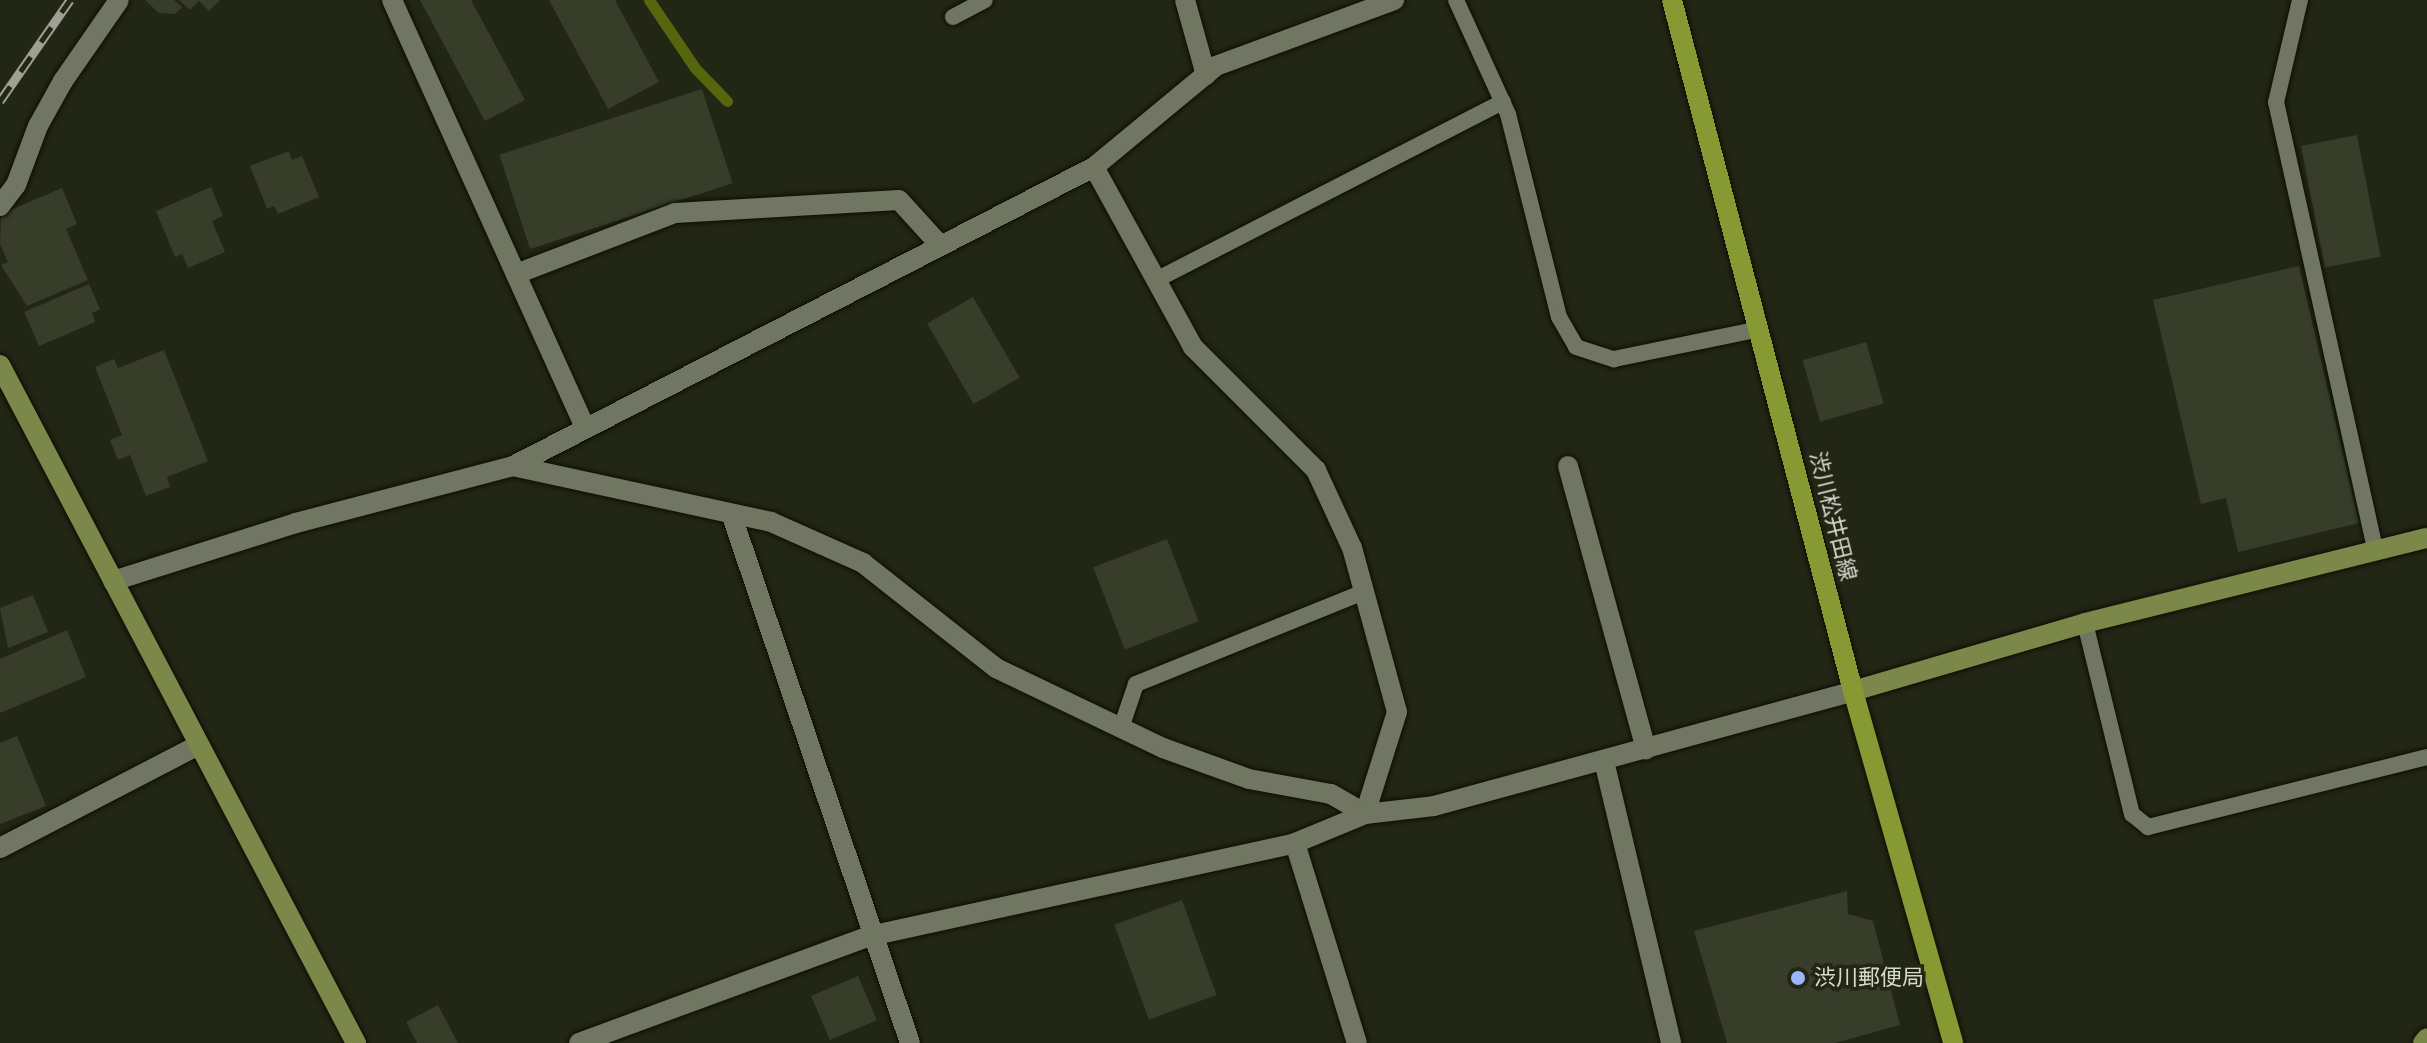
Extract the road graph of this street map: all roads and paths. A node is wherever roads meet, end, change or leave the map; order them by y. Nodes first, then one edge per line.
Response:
1 (119, 0) edge
2 (392, 0) edge
3 (985, 0) edge
4 (1185, 0) edge
5 (1394, 0) edge
6 (1456, 0) edge
7 (1672, 0) edge
8 (2300, 0) edge
9 (953, 17) dead end
10 (1206, 75) junction
11 (1503, 102) junction
12 (1094, 167) junction
13 (0, 206) edge
14 (940, 245) junction
15 (516, 274) junction
16 (1156, 280) junction
17 (1760, 329) junction
18 (0, 365) edge
19 (585, 428) junction
20 (513, 466) junction
21 (1568, 466) dead end
22 (732, 516) junction
23 (2427, 538) edge
24 (2375, 550) junction
25 (113, 581) junction
26 (1364, 592) junction
27 (2085, 623) junction
28 (1853, 691) junction
29 (1121, 728) junction
30 (199, 745) junction
31 (1646, 749) junction
32 (2427, 757) edge
33 (1604, 761) junction
34 (1365, 814) junction
35 (1295, 843) junction
36 (0, 848) edge
37 (870, 936) junction
38 (607, 1038) edge
39 (2427, 1038) edge
40 (356, 1043) edge
41 (579, 1043) edge
42 (910, 1043) edge
43 (1357, 1043) edge
44 (1671, 1043) edge
45 (1953, 1043) edge
46 (2423, 1043) edge

1 - 13 street
2 - 15 street
3 - 9 lane
4 - 10 street
5 - 10 street
6 - 11 lane
7 - 17 main road, 渋川松井田線
8 - 24 lane
10 - 12 street
11 - 16 lane
11 - 17 lane
12 - 14 street
12 - 16 street
14 - 15 street
14 - 19 street
15 - 19 street
16 - 26 street
17 - 28 main road, 渋川松井田線
18 - 25 street
19 - 20 street
20 - 22 street
20 - 25 street
21 - 31 street
22 - 29 street
22 - 37 street
23 - 24 street
24 - 27 street
25 - 30 street
26 - 29 lane
26 - 34 street
27 - 28 street
27 - 32 lane
28 - 31 street
28 - 45 main road, 渋川松井田線
29 - 34 street
30 - 36 street
30 - 40 street
31 - 33 street
33 - 34 street
33 - 44 street
34 - 35 street
35 - 37 street
35 - 43 street
37 - 38 street
37 - 42 street
38 - 41 street
39 - 46 street

